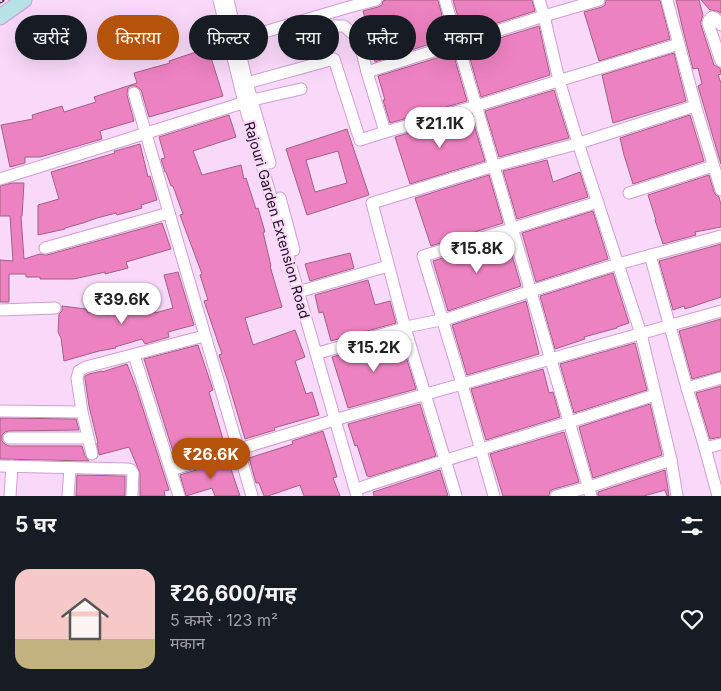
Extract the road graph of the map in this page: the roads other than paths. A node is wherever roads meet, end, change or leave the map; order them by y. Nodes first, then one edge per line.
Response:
1 (24, 0) edge
2 (218, 0) edge
3 (228, 0) edge
4 (376, 0) edge
5 (445, 0) edge
6 (539, 0) edge
7 (600, 0) edge
8 (667, 0) edge
9 (350, 3) edge
10 (575, 3) edge
11 (231, 15) edge
12 (316, 15) edge
13 (449, 15) edge
14 (544, 16) junction
15 (0, 17) edge
16 (721, 25) edge
17 (339, 26) edge
18 (501, 30) edge
19 (678, 44) junction
20 (426, 54) edge
21 (242, 60) edge
22 (463, 60) edge
23 (721, 60) edge
24 (367, 72) junction
25 (559, 80) junction
26 (247, 83) junction
27 (301, 89) dead end
28 (134, 92) dead end
29 (248, 102) junction
30 (476, 106) junction
31 (695, 106) junction
32 (385, 132) junction
33 (146, 133) junction
34 (578, 143) junction
35 (494, 166) junction
36 (714, 166) junction
37 (0, 179) edge
38 (721, 190) edge
39 (629, 192) dead end
40 (598, 202) junction
41 (169, 213) junction
42 (512, 228) junction
43 (721, 236) edge
44 (44, 248) dead end
45 (650, 255) junction
46 (618, 264) junction
47 (388, 266) junction
48 (305, 290) junction
49 (531, 291) junction
50 (55, 308) dead end
51 (0, 310) edge
52 (721, 311) edge
53 (443, 319) junction
54 (669, 326) junction
55 (405, 328) junction
56 (641, 334) junction
57 (204, 336) junction
58 (322, 352) junction
59 (134, 355) junction
60 (551, 359) junction
61 (721, 378) edge
62 (462, 384) junction
63 (686, 388) junction
64 (424, 395) junction
65 (655, 395) junction
66 (0, 411) edge
67 (82, 412) junction
68 (338, 419) junction
69 (570, 423) junction
70 (9, 438) dead end
71 (88, 438) junction
72 (721, 444) edge
73 (705, 448) junction
74 (480, 449) junction
75 (238, 450) junction
76 (92, 454) dead end
77 (444, 460) junction
78 (671, 460) junction
79 (0, 466) edge
80 (12, 466) junction
81 (70, 468) junction
82 (170, 470) junction
83 (590, 491) edge
84 (360, 493) edge
85 (10, 496) edge
86 (68, 496) edge
87 (132, 496) edge
88 (178, 496) edge
89 (252, 496) edge
90 (456, 496) edge
91 (494, 496) edge
92 (556, 496) edge
93 (677, 496) edge
94 (718, 496) edge

1 - 15 main road
2 - 29 street, Rajouri Garden Extension Road
3 - 11 street, Rajouri Garden Extension Road
4 - 9 street
5 - 13 street
6 - 14 street
7 - 10 street
8 - 19 street
9 - 12 street
10 - 14 street
14 - 18 street
14 - 25 street
16 - 23 street
17 - 24 street
19 - 25 street
19 - 31 street
20 - 24 street
21 - 26 street, Rajouri Garden Extension Road
22 - 30 street
24 - 32 street
25 - 30 street
25 - 34 street
26 - 29 street, Rajouri Garden Extension Road
26 - 32 street
27 - 29 street
28 - 33 street
29 - 33 street
29 - 48 street, Rajouri Garden Extension Road
29 - 68 street, Rajouri Garden Extension Road
30 - 32 street
30 - 35 street
31 - 34 street
31 - 36 street
33 - 37 street
33 - 41 street
34 - 35 street
34 - 40 street
35 - 42 street
35 - 47 street
36 - 38 street
36 - 39 street
40 - 42 street
40 - 46 street
41 - 44 street
41 - 57 street
42 - 49 street
42 - 53 street
43 - 45 street
45 - 46 street
45 - 54 street
46 - 49 street
46 - 56 street
47 - 48 street
47 - 55 street
48 - 58 street, Rajouri Garden Extension Road
49 - 53 street
49 - 60 street
50 - 51 street
52 - 54 street
53 - 55 street
53 - 62 street
54 - 56 street
54 - 63 street
55 - 58 street
55 - 64 street
56 - 60 street
56 - 65 street
57 - 59 street
57 - 75 street
58 - 68 street, Rajouri Garden Extension Road
59 - 67 street
59 - 82 street
60 - 62 street
60 - 69 street
61 - 63 street
62 - 64 street
62 - 74 street
63 - 73 street
64 - 68 street
64 - 77 street
65 - 69 street
65 - 78 street
66 - 67 street
67 - 71 street
68 - 75 street
68 - 84 street, Rajouri Garden Extension Road
69 - 74 street
69 - 83 street
70 - 71 street
71 - 76 street
72 - 73 street
73 - 94 street
74 - 77 street
74 - 91 street
75 - 82 street
75 - 89 street
77 - 84 street
77 - 90 street
78 - 83 street
78 - 93 street
79 - 80 street
80 - 81 street
80 - 85 street
81 - 86 street
81 - 87 street
82 - 88 street
83 - 92 street

